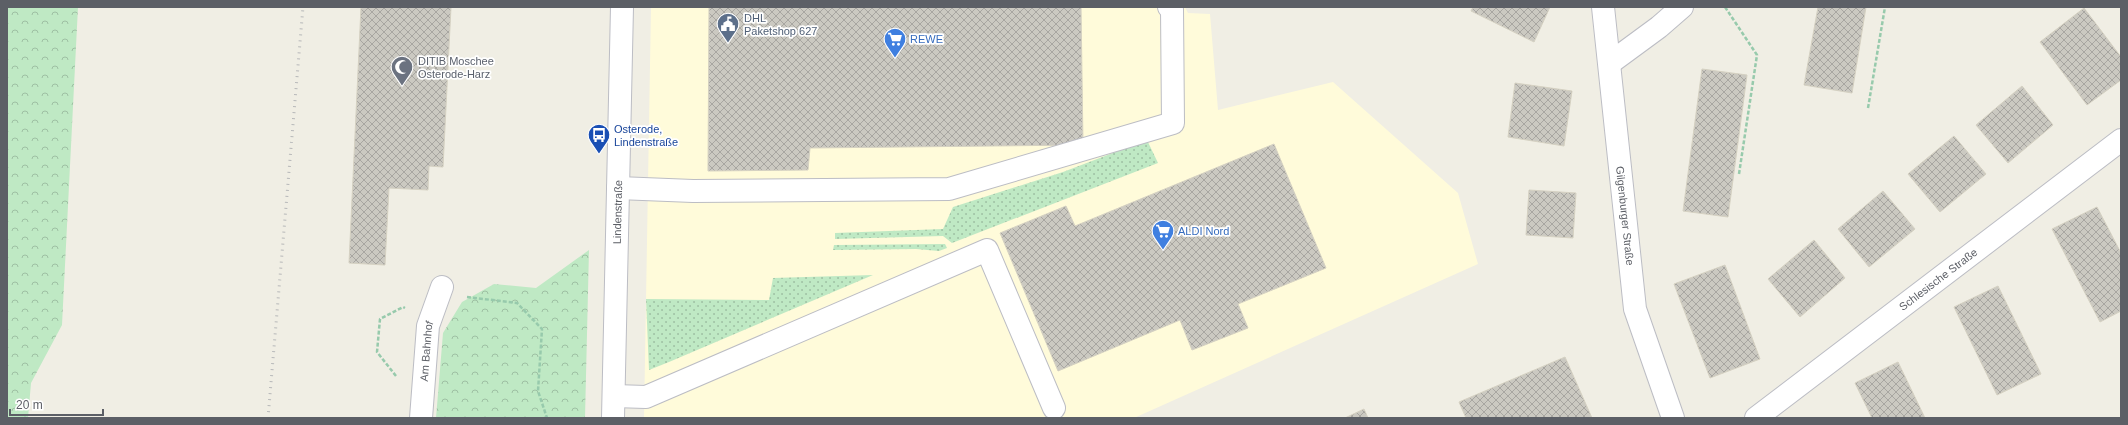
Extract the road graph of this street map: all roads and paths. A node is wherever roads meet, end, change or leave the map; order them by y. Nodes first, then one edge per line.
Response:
1 (622, 7) edge
2 (1169, 7) edge
3 (1603, 7) edge
4 (1682, 7) edge
5 (1725, 7) edge
6 (1885, 7) edge
7 (1610, 63) junction
8 (1868, 108) dead end
9 (2121, 140) edge
10 (1739, 174) dead end
11 (618, 188) junction
12 (440, 291) joint
13 (614, 396) junction
14 (1054, 408) dead end
15 (421, 418) edge
16 (547, 418) edge
17 (614, 418) edge
18 (1673, 418) edge
19 (1756, 418) edge

1 - 11 street, Lindenstraße
2 - 11 street
3 - 7 street, Gilgenburger Straße
4 - 7 street
5 - 10 path
6 - 8 path
7 - 18 street, Gilgenburger Straße
9 - 19 street, Schlesische Straße
11 - 13 street, Lindenstraße
12 - 15 street, Am Bahnhof
12 - 16 path
13 - 14 street
13 - 17 street, Lindenstraße

